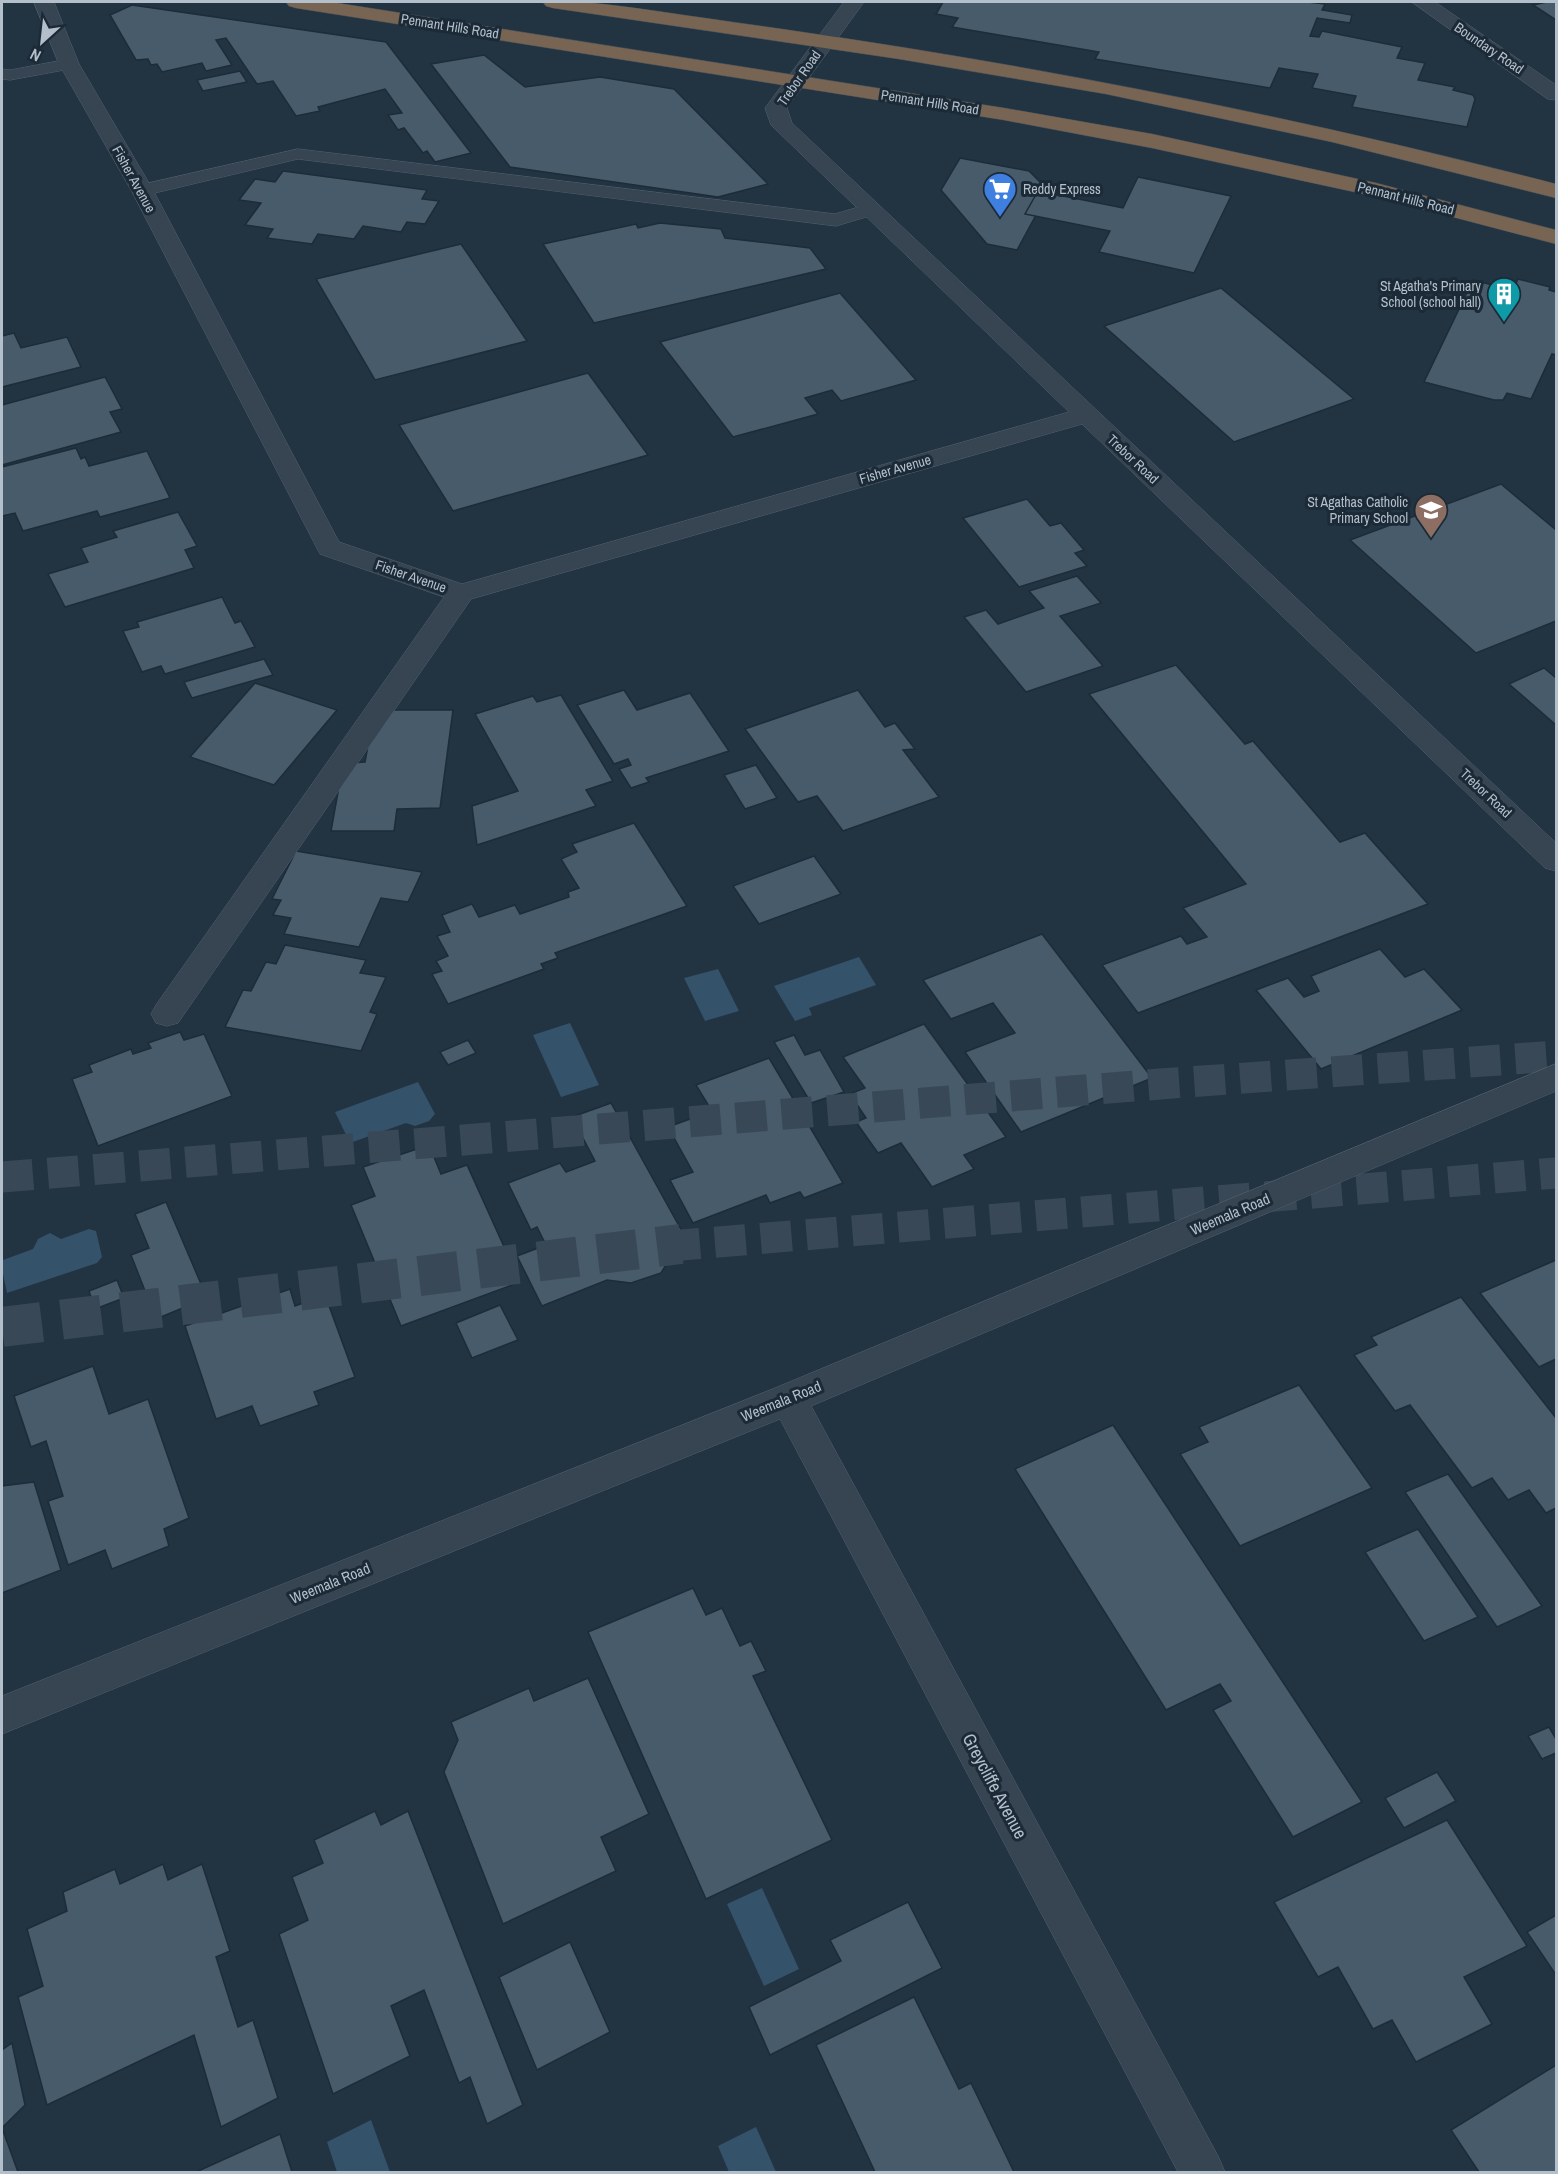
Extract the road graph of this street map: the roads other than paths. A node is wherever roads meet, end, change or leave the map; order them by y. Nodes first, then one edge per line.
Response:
1 (44, 2) edge
2 (296, 2) edge
3 (553, 2) edge
4 (854, 2) edge
5 (1422, 2) edge
6 (824, 43) junction
7 (69, 64) junction
8 (2, 74) edge
9 (796, 81) junction
10 (1557, 94) edge
11 (141, 190) junction
12 (1557, 191) edge
13 (869, 210) junction
14 (1557, 237) edge
15 (1087, 415) junction
16 (461, 593) junction
17 (1557, 860) edge
18 (167, 1014) dead end
19 (1557, 1077) edge
20 (788, 1399) junction
21 (2, 1715) edge
22 (1202, 2172) edge

1 - 7 street, Fisher Avenue
2 - 9 highway, Pennant Hills Road
3 - 6 highway
4 - 6 street, Trebor Road
5 - 10 street, Boundary Road
6 - 9 street, Trebor Road
6 - 12 highway
7 - 8 lane
7 - 11 street, Fisher Avenue
9 - 13 street, Trebor Road
9 - 14 highway, Pennant Hills Road
11 - 13 lane
11 - 16 street, Fisher Avenue
13 - 15 street, Trebor Road
15 - 16 street, Fisher Avenue
15 - 17 street, Trebor Road
16 - 18 street
19 - 20 street, Weemala Road
20 - 21 street, Weemala Road
20 - 22 street, Greycliffe Avenue

